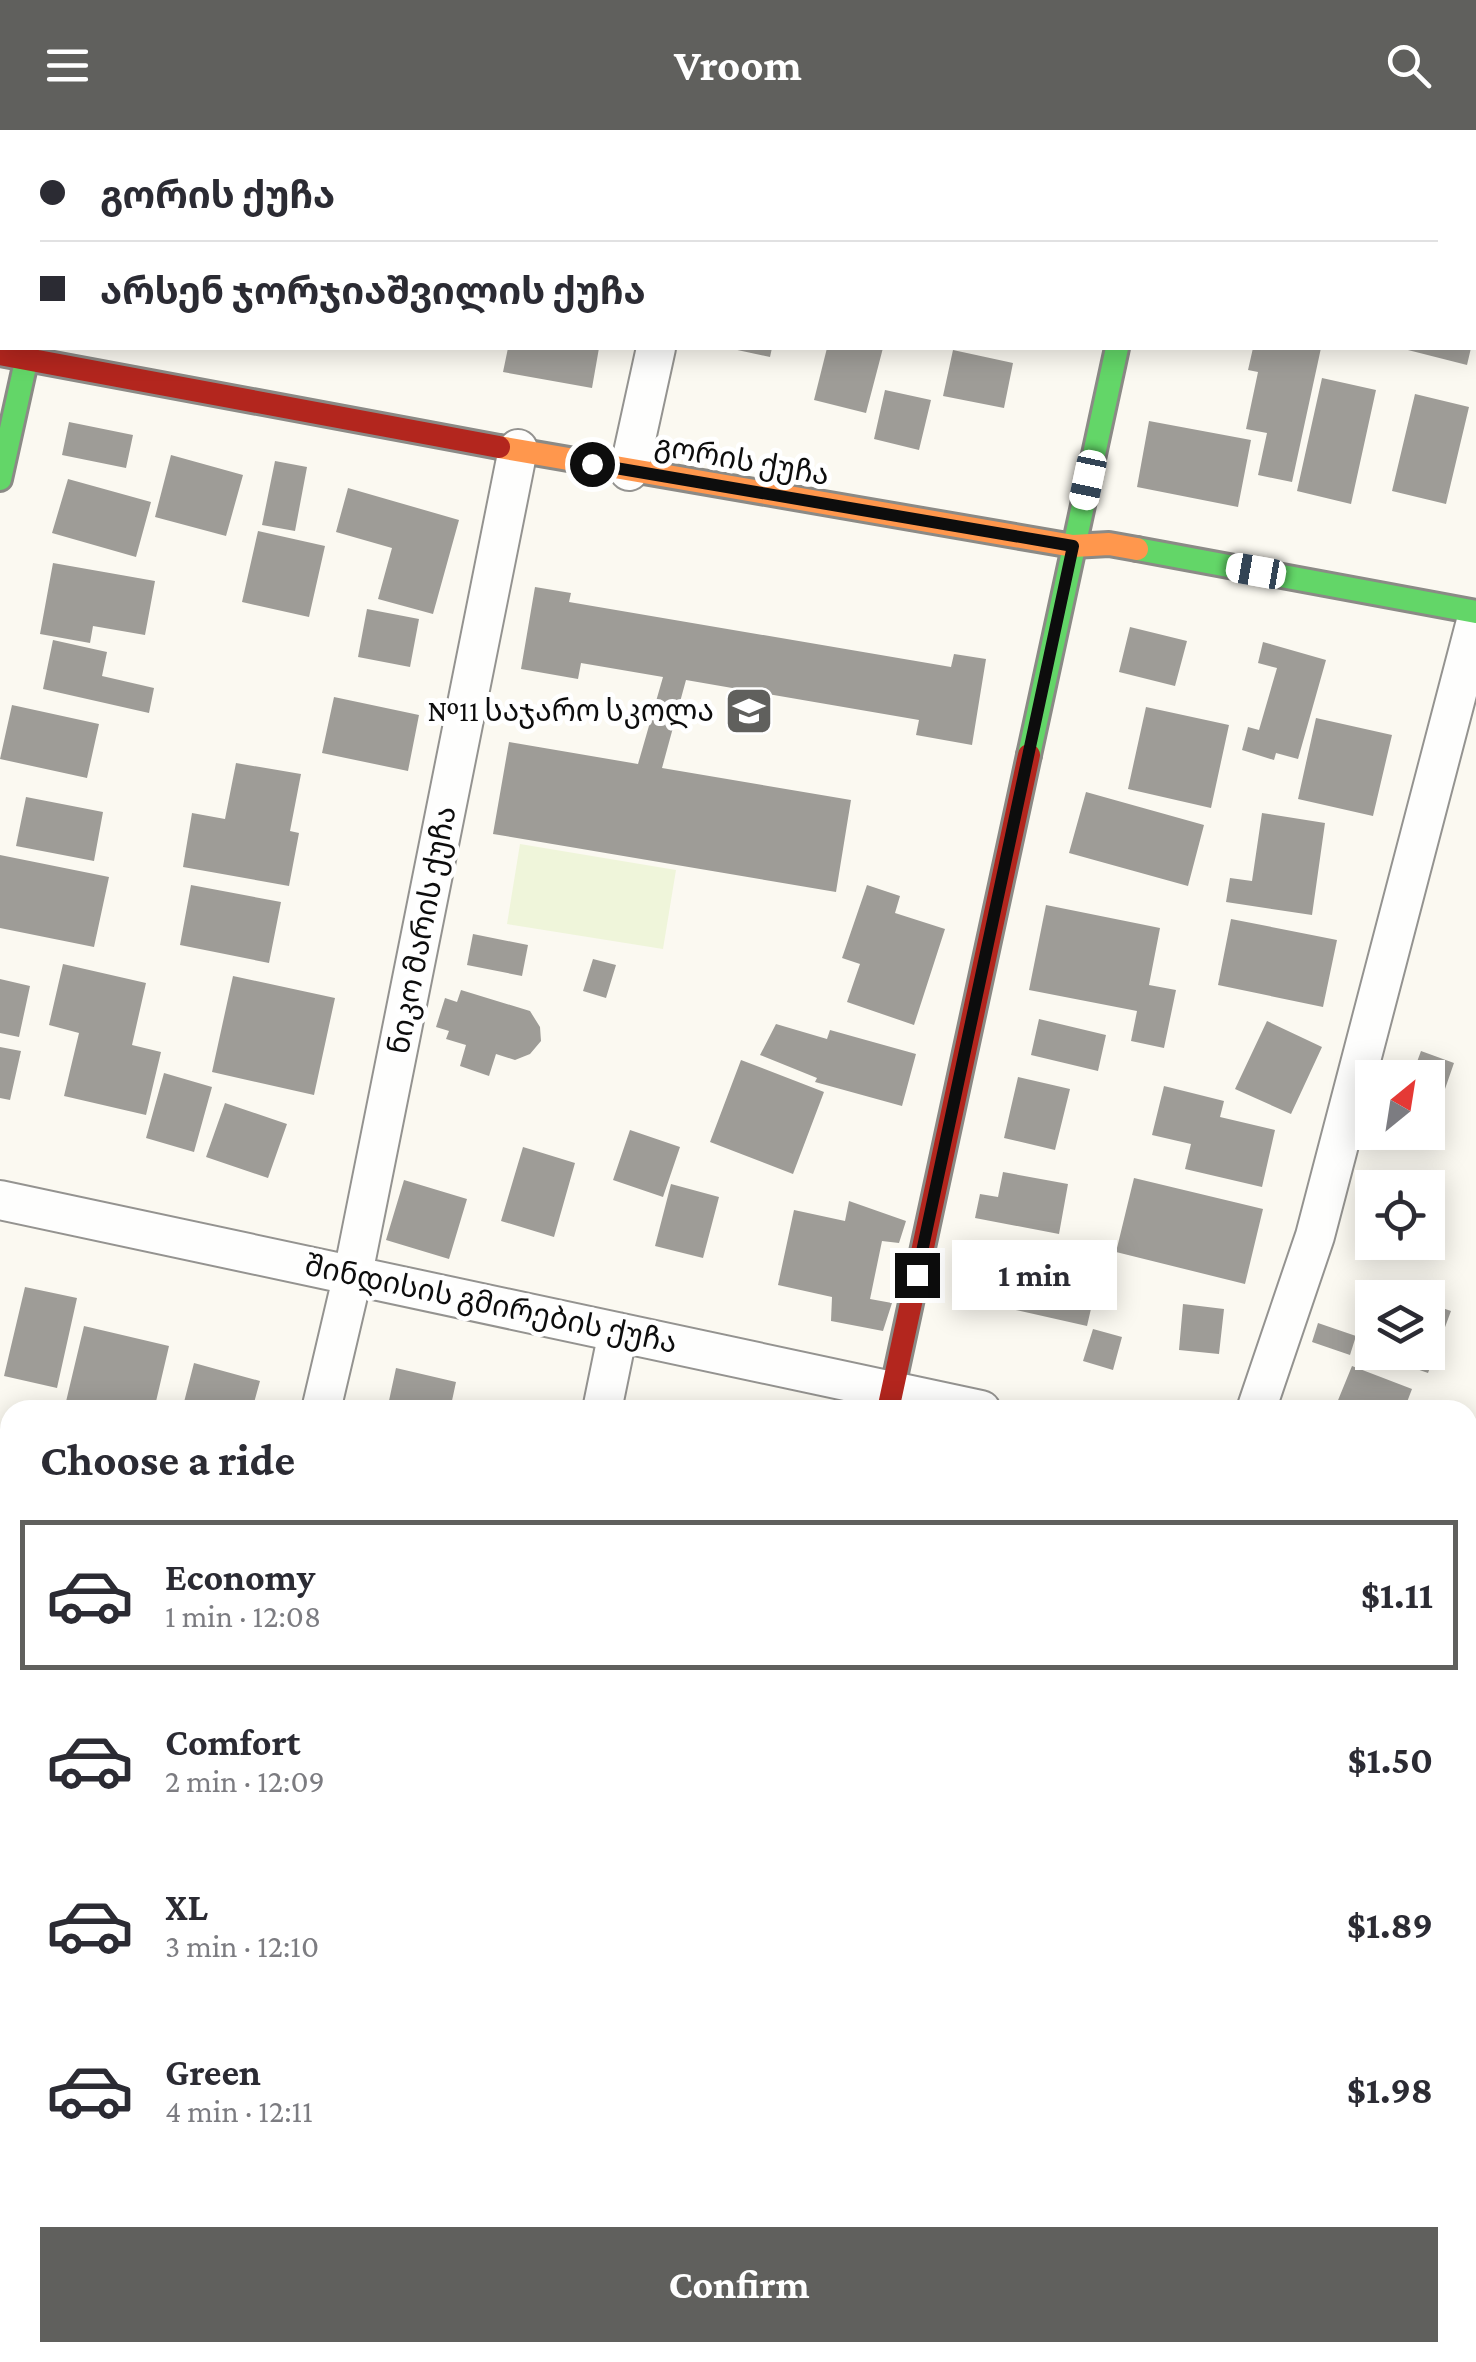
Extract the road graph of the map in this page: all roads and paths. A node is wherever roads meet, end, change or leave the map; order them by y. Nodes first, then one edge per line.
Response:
1 (656, 350) edge
2 (1117, 350) edge
3 (28, 353) edge
4 (0, 354) edge
5 (518, 450) junction
6 (629, 471) junction
7 (0, 479) edge
8 (1073, 546) junction
9 (1476, 612) edge
10 (1474, 642) edge
11 (0, 1200) edge
12 (353, 1274) junction
13 (618, 1332) junction
14 (324, 1400) edge
15 (604, 1400) edge
16 (890, 1400) edge
17 (1259, 1400) edge

1 - 6 street
2 - 8 street
3 - 4 street, გორის ქუჩა
3 - 5 street, გორის ქუჩა
3 - 7 street
5 - 6 street, გორის ქუჩა
5 - 12 street, ნიკო მარის ქუჩა
6 - 8 street, გორის ქუჩა
8 - 9 street, გორის ქუჩა
8 - 16 street
10 - 17 street
11 - 12 street, შინდისის გმირების ქუჩა
12 - 13 street, შინდისის გმირების ქუჩა
12 - 14 street, ნიკო მარის ქუჩა
13 - 15 street
13 - 16 street, შინდისის გმირების ქუჩა

